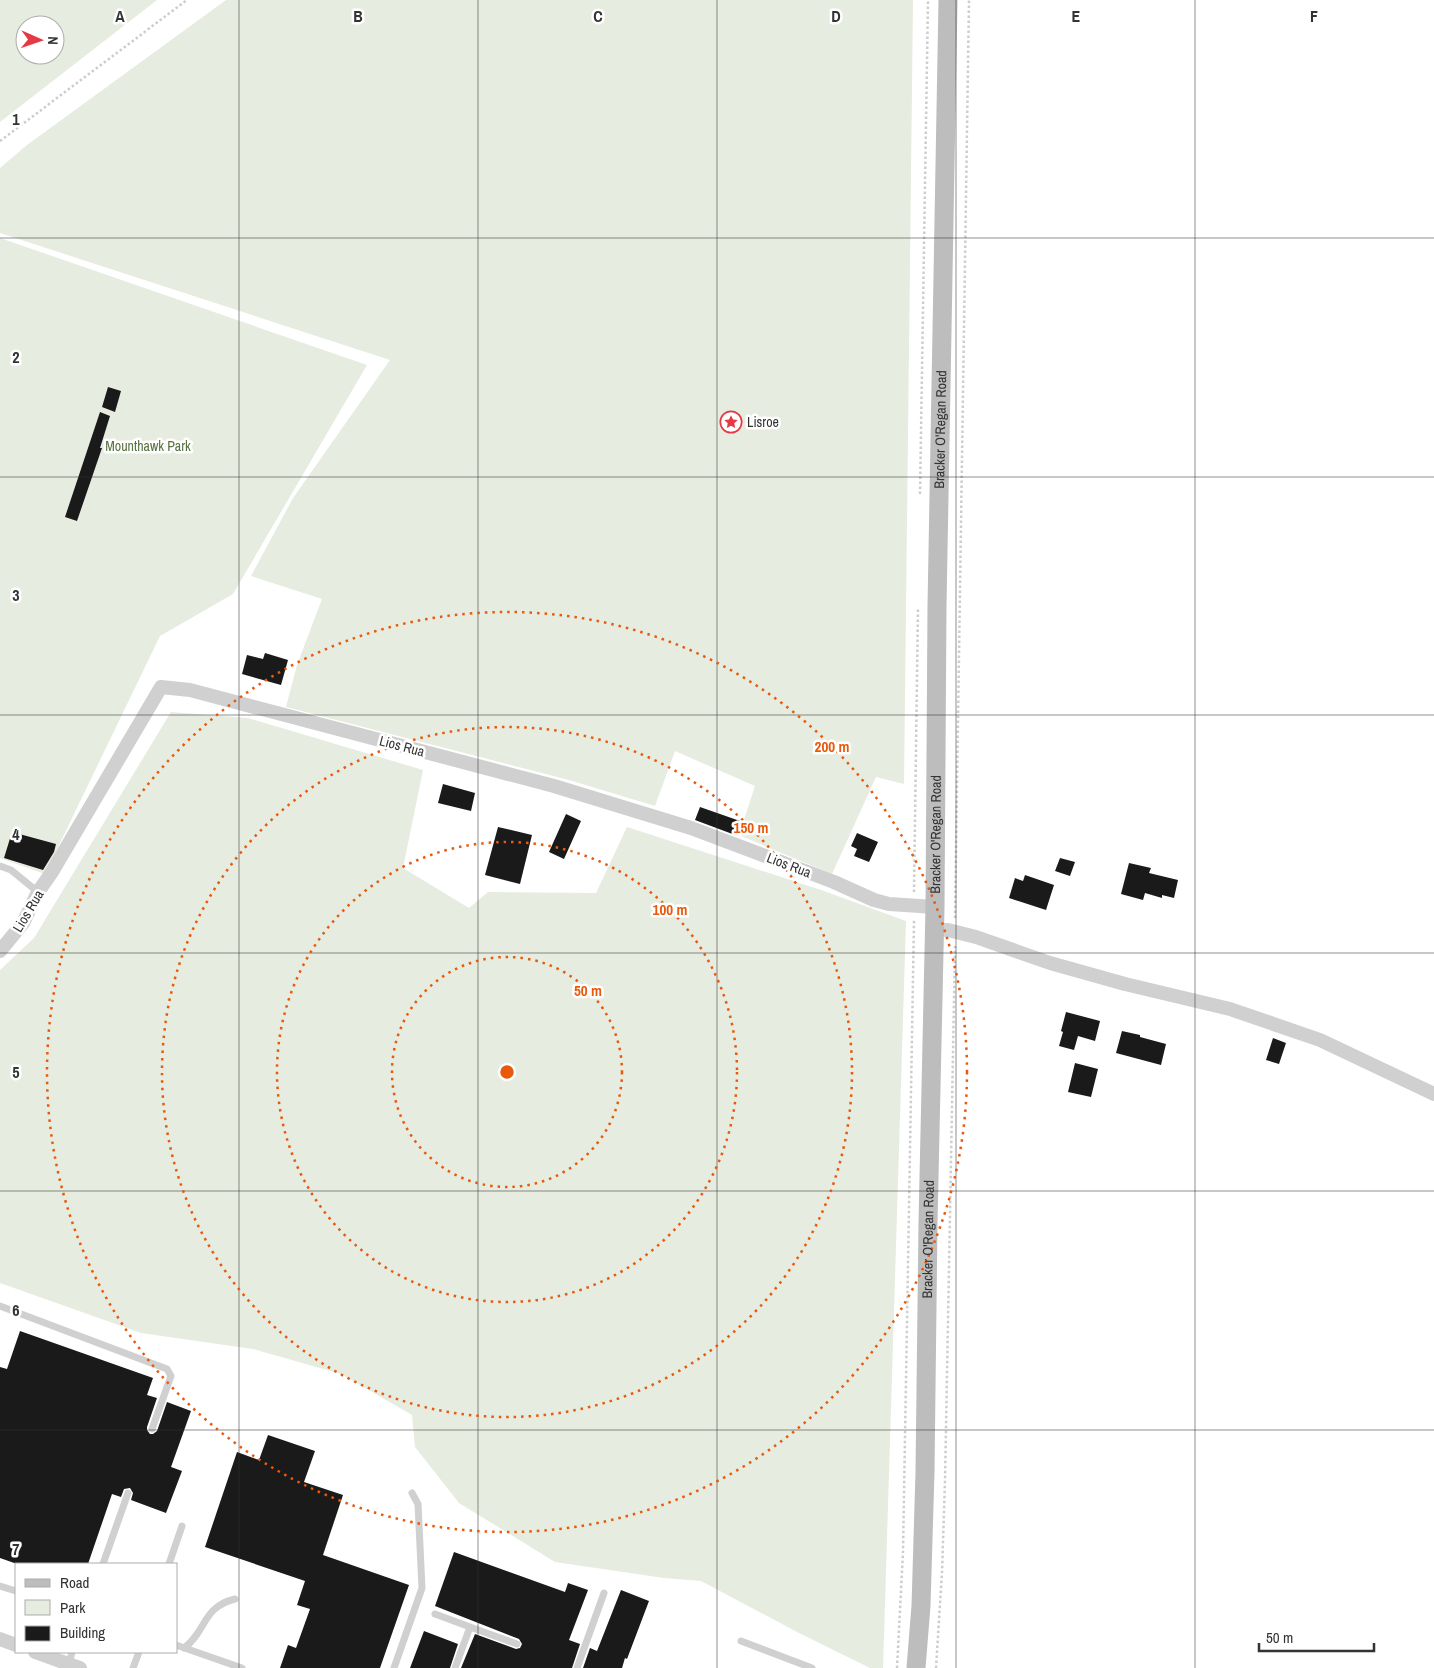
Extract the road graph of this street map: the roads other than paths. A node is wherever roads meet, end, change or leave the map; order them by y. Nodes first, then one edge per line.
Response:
1 (948, 0) edge
2 (0, 866) edge
3 (38, 892) junction
4 (936, 907) junction
5 (935, 930) junction
6 (0, 951) edge
7 (1434, 1094) edge
8 (0, 1306) edge
9 (152, 1429) dead end
10 (128, 1494) dead end
11 (412, 1494) dead end
12 (182, 1526) dead end
13 (102, 1563) edge
14 (169, 1563) edge
15 (0, 1586) edge
16 (15, 1591) edge
17 (604, 1593) dead end
18 (235, 1599) dead end
19 (435, 1614) dead end
20 (470, 1626) junction
21 (0, 1639) edge
22 (741, 1641) dead end
23 (517, 1644) dead end
24 (15, 1645) edge
25 (178, 1646) edge
26 (184, 1648) junction
27 (39, 1653) edge
28 (139, 1653) edge
29 (74, 1661) edge
30 (134, 1668) edge
31 (242, 1668) edge
32 (394, 1668) edge
33 (455, 1668) edge
34 (577, 1668) edge
35 (812, 1668) edge
36 (916, 1668) edge

1 - 4 main road, Bracker O'Regan Road
2 - 3 lane
3 - 4 street, Lios Rua
3 - 6 street, Lios Rua
4 - 5 main road, Bracker O'Regan Road
5 - 7 street
5 - 36 main road, Bracker O'Regan Road
8 - 9 lane
10 - 13 lane
11 - 32 lane
12 - 14 lane
15 - 16 lane
17 - 34 lane
18 - 26 lane
19 - 20 lane
20 - 23 lane
20 - 33 lane
21 - 24 street
22 - 35 lane
25 - 26 lane
26 - 31 lane
27 - 29 street
28 - 30 lane

